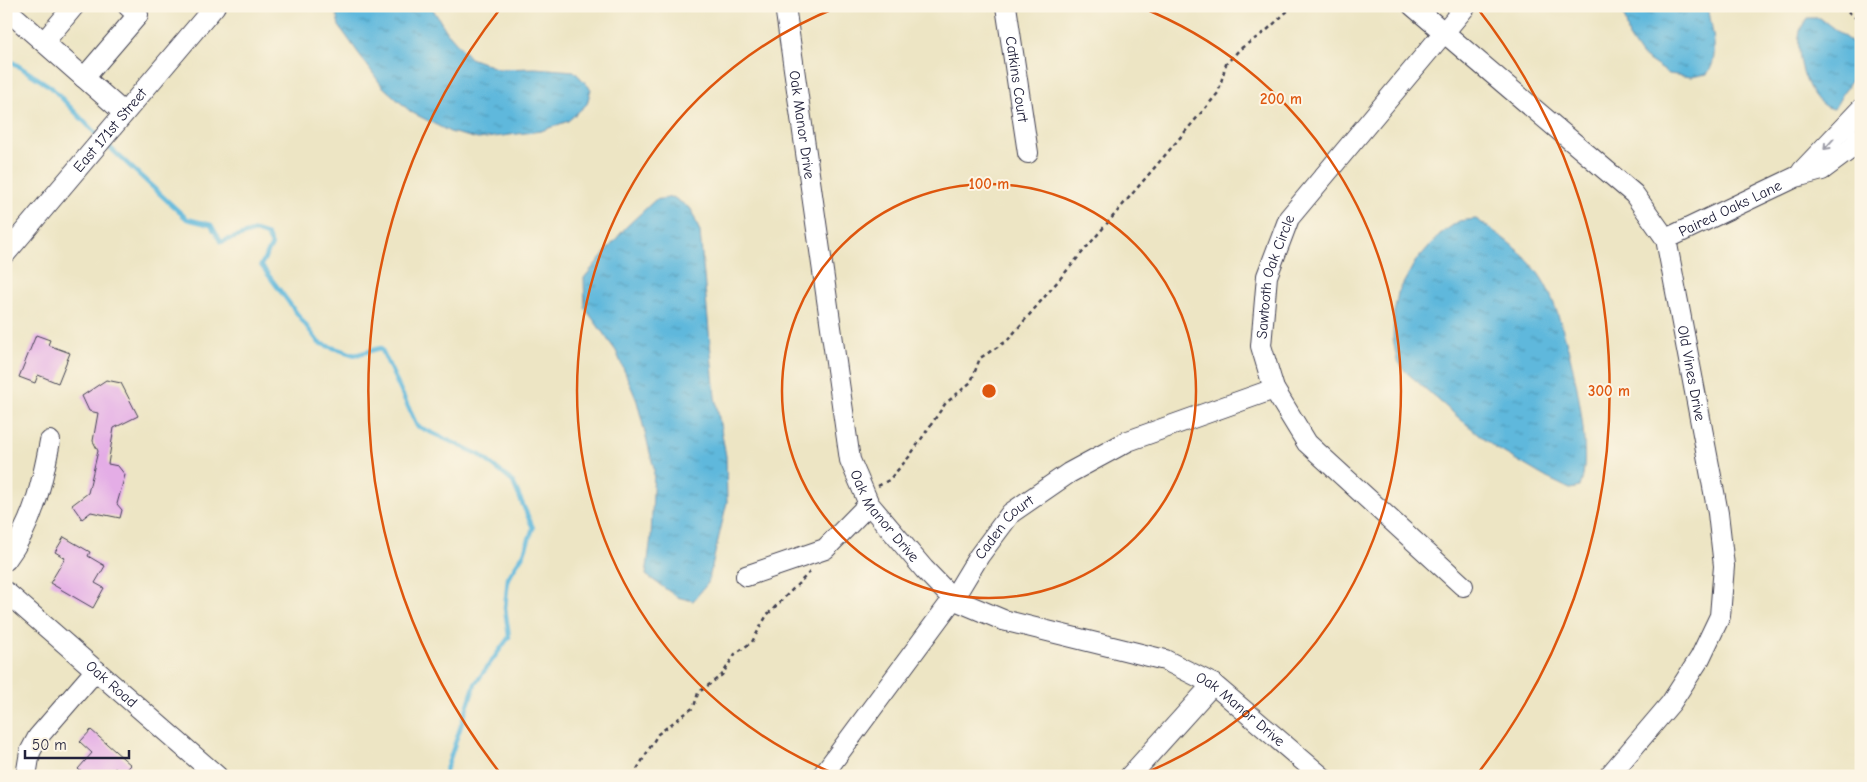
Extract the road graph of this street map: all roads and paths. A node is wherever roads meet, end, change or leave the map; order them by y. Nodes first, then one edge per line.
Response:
1 (74, 6) edge
2 (128, 6) edge
3 (215, 6) edge
4 (785, 6) edge
5 (1006, 6) edge
6 (1293, 6) edge
7 (1413, 6) edge
8 (1466, 6) edge
9 (1842, 6) edge
10 (6, 9) edge
11 (1861, 23) edge
12 (1444, 33) junction
13 (44, 42) junction
14 (84, 78) junction
15 (1861, 109) edge
16 (124, 113) junction
17 (1861, 137) edge
18 (1028, 153) dead end
19 (1796, 177) junction
20 (1666, 240) junction
21 (6, 253) edge
22 (1274, 389) junction
23 (50, 441) dead end
24 (867, 499) junction
25 (6, 560) edge
26 (814, 568) dead end
27 (746, 576) dead end
28 (1463, 586) dead end
29 (6, 592) edge
30 (953, 599) junction
31 (96, 670) junction
32 (1213, 684) junction
33 (26, 776) edge
34 (217, 776) edge
35 (633, 776) edge
36 (822, 776) edge
37 (1130, 776) edge
38 (1321, 776) edge
39 (1609, 776) edge

1 - 13 street
2 - 14 street
3 - 16 street, East 171st Street
4 - 24 street, Oak Manor Drive
5 - 18 street, Catkins Court
6 - 24 path
7 - 12 street, Old Vines Drive
8 - 12 street, Sawtooth Oak Circle
9 - 11 path
10 - 13 street
12 - 20 street, Old Vines Drive
12 - 22 street, Sawtooth Oak Circle
13 - 14 street
14 - 16 street
15 -> 19 street, Paired Oaks Lane
16 - 21 street, East 171st Street
17 - 19 street, Paired Oaks Lane
19 - 20 street, Paired Oaks Lane
20 - 39 street, Old Vines Drive
22 - 28 street, Sawtooth Oak Circle
22 - 30 street, Caden Court
23 - 25 street
24 - 27 street
24 - 30 street, Oak Manor Drive
26 - 35 path
29 - 31 street, Oak Road
30 - 32 street, Oak Manor Drive
30 - 36 street, Caden Court
31 - 33 street
31 - 34 street, Oak Road
32 - 37 street
32 - 38 street, Oak Manor Drive

